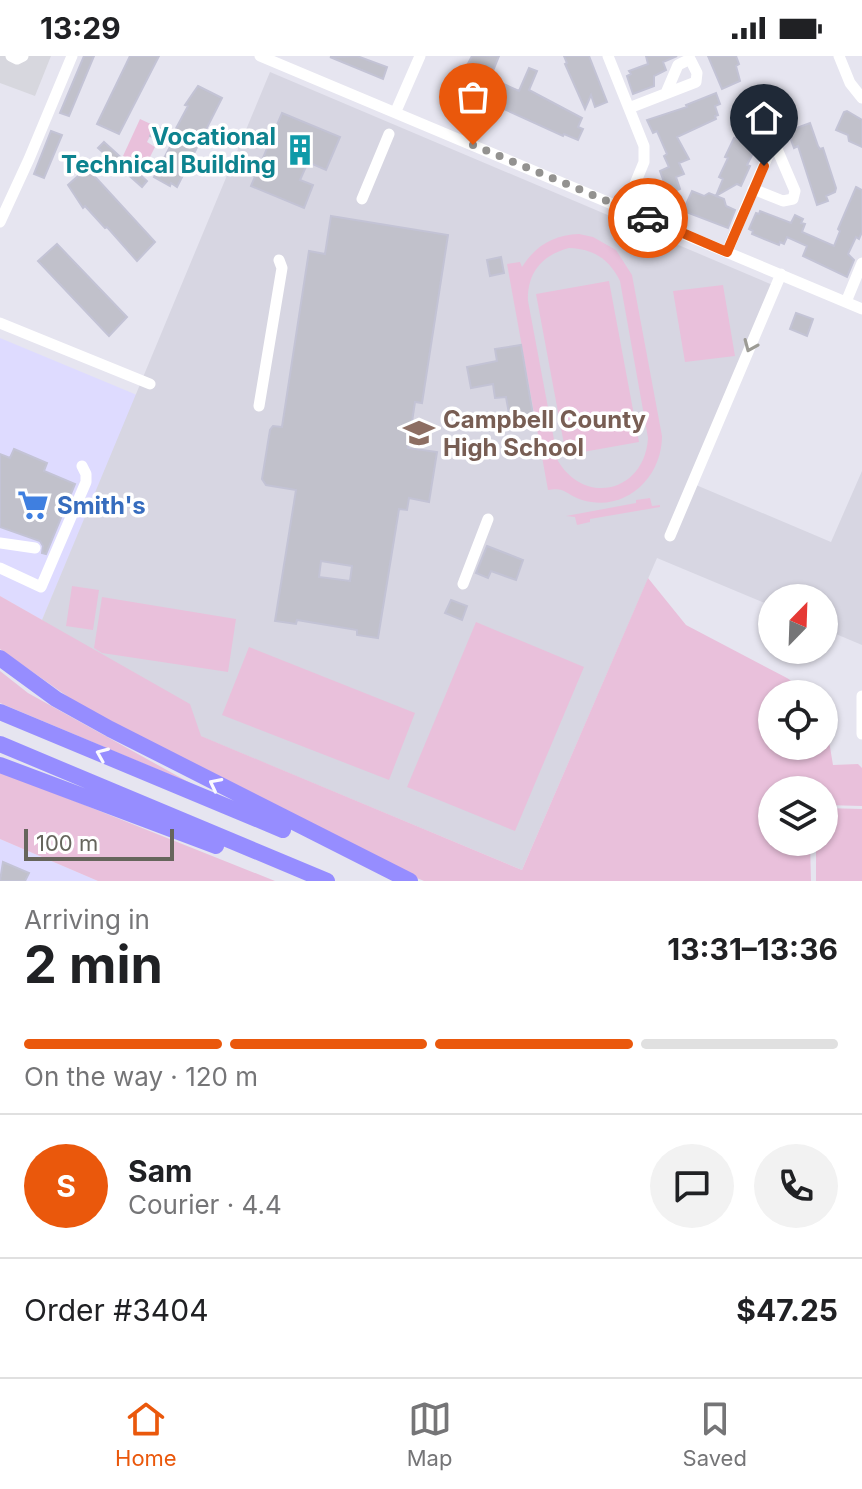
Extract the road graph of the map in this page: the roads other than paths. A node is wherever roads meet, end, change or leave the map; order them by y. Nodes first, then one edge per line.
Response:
1 (11, 56) edge
2 (23, 56) edge
3 (72, 56) edge
4 (260, 56) edge
5 (420, 56) edge
6 (608, 56) edge
7 (839, 56) edge
8 (666, 93) dead end
9 (862, 98) edge
10 (629, 108) junction
11 (396, 111) junction
12 (389, 134) dead end
13 (753, 189) junction
14 (362, 199) dead end
15 (625, 208) junction
16 (0, 222) edge
17 (727, 252) junction
18 (279, 260) dead end
19 (862, 263) edge
20 (781, 274) junction
21 (846, 302) junction
22 (862, 309) edge
23 (0, 323) edge
24 (150, 384) dead end
25 (259, 406) dead end
26 (82, 466) dead end
27 (488, 519) dead end
28 (670, 536) dead end
29 (0, 543) edge
30 (35, 548) dead end
31 (0, 568) edge
32 (463, 584) dead end
33 (0, 658) edge
34 (862, 696) edge
35 (0, 712) edge
36 (862, 734) edge
37 (0, 744) edge
38 (0, 765) edge
39 (309, 881) edge
40 (327, 881) edge
41 (408, 881) edge

1 - 2 street
3 - 16 street
4 - 11 street
5 - 11 street
6 - 10 street
7 - 9 street
8 - 10 street
10 - 15 street
11 - 15 street
12 - 14 street
13 - 13 street
13 - 17 street
15 - 17 street
17 - 20 street
18 - 25 street
19 - 21 street
20 - 21 street
20 -> 28 street
21 - 22 street
23 - 24 street
26 - 31 street
27 - 32 street
29 - 30 street
41 -> 33 highway
34 - 36 street
41 -> 35 highway
37 - 40 highway
38 - 39 highway

